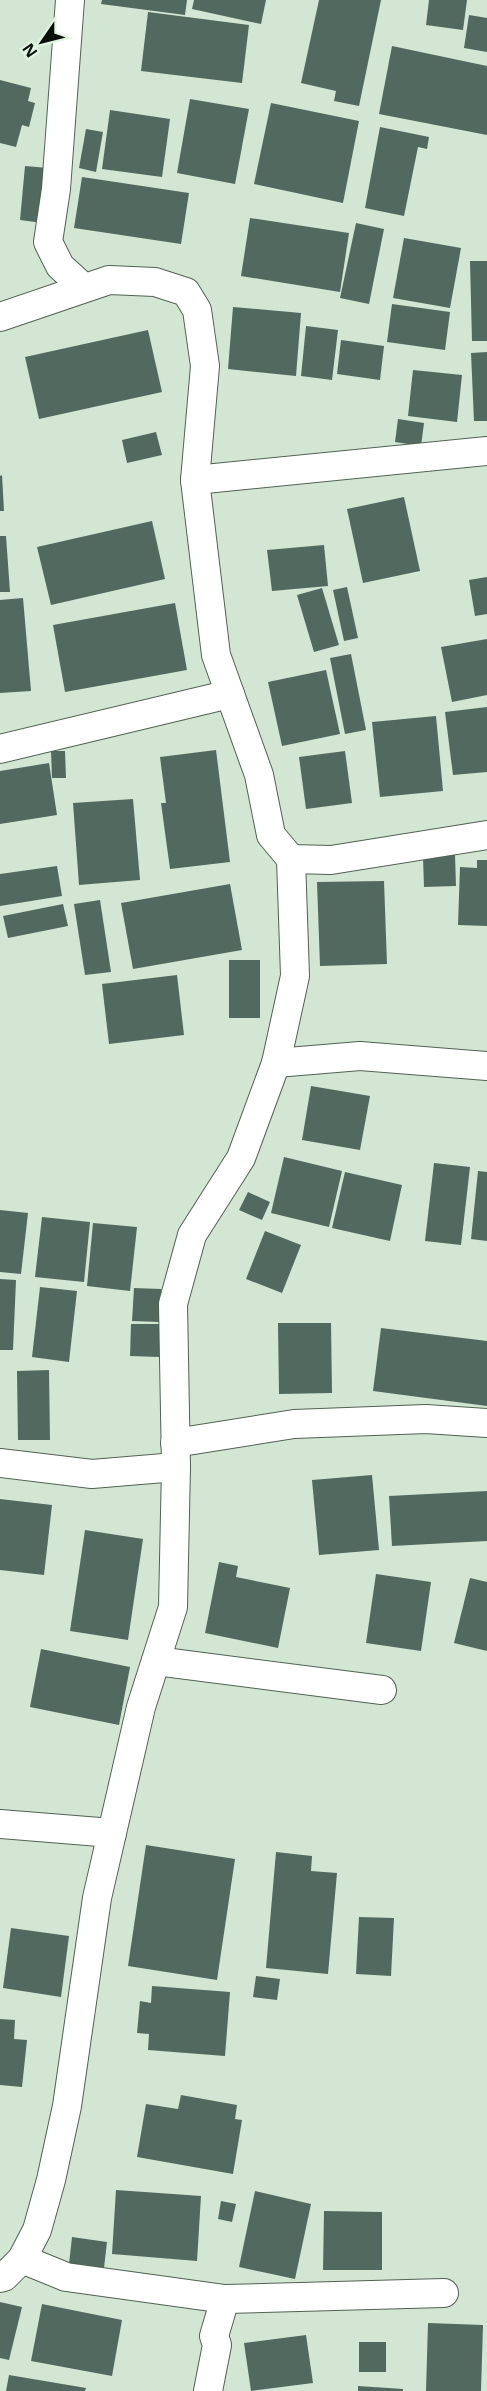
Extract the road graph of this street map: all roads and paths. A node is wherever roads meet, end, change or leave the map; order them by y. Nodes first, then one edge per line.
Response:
1 (70, 0) edge
2 (60, 266) junction
3 (83, 287) junction
4 (52, 298) junction
5 (0, 317) edge
6 (487, 451) edge
7 (195, 480) junction
8 (230, 694) junction
9 (0, 749) edge
10 (487, 835) edge
11 (291, 859) junction
12 (276, 1063) junction
13 (487, 1066) edge
14 (487, 1423) edge
15 (175, 1455) junction
16 (0, 1463) edge
17 (156, 1661) junction
18 (382, 1690) dead end
19 (0, 1824) edge
20 (112, 1833) junction
21 (22, 2259) junction
22 (0, 2278) edge
23 (444, 2293) dead end
24 (225, 2299) junction
25 (208, 2391) edge

1 - 2 street
2 - 3 street
2 - 4 street
3 - 4 street
3 - 7 street
4 - 5 street
6 - 7 street
7 - 8 street
8 - 9 street
8 - 11 street
10 - 11 street
11 - 12 street
12 - 13 street
12 - 15 street
14 - 15 street
15 - 16 street
15 - 17 street
17 - 18 street
17 - 20 street
19 - 20 street
20 - 21 street
21 - 22 street
21 - 24 street
23 - 24 street
24 - 25 street

